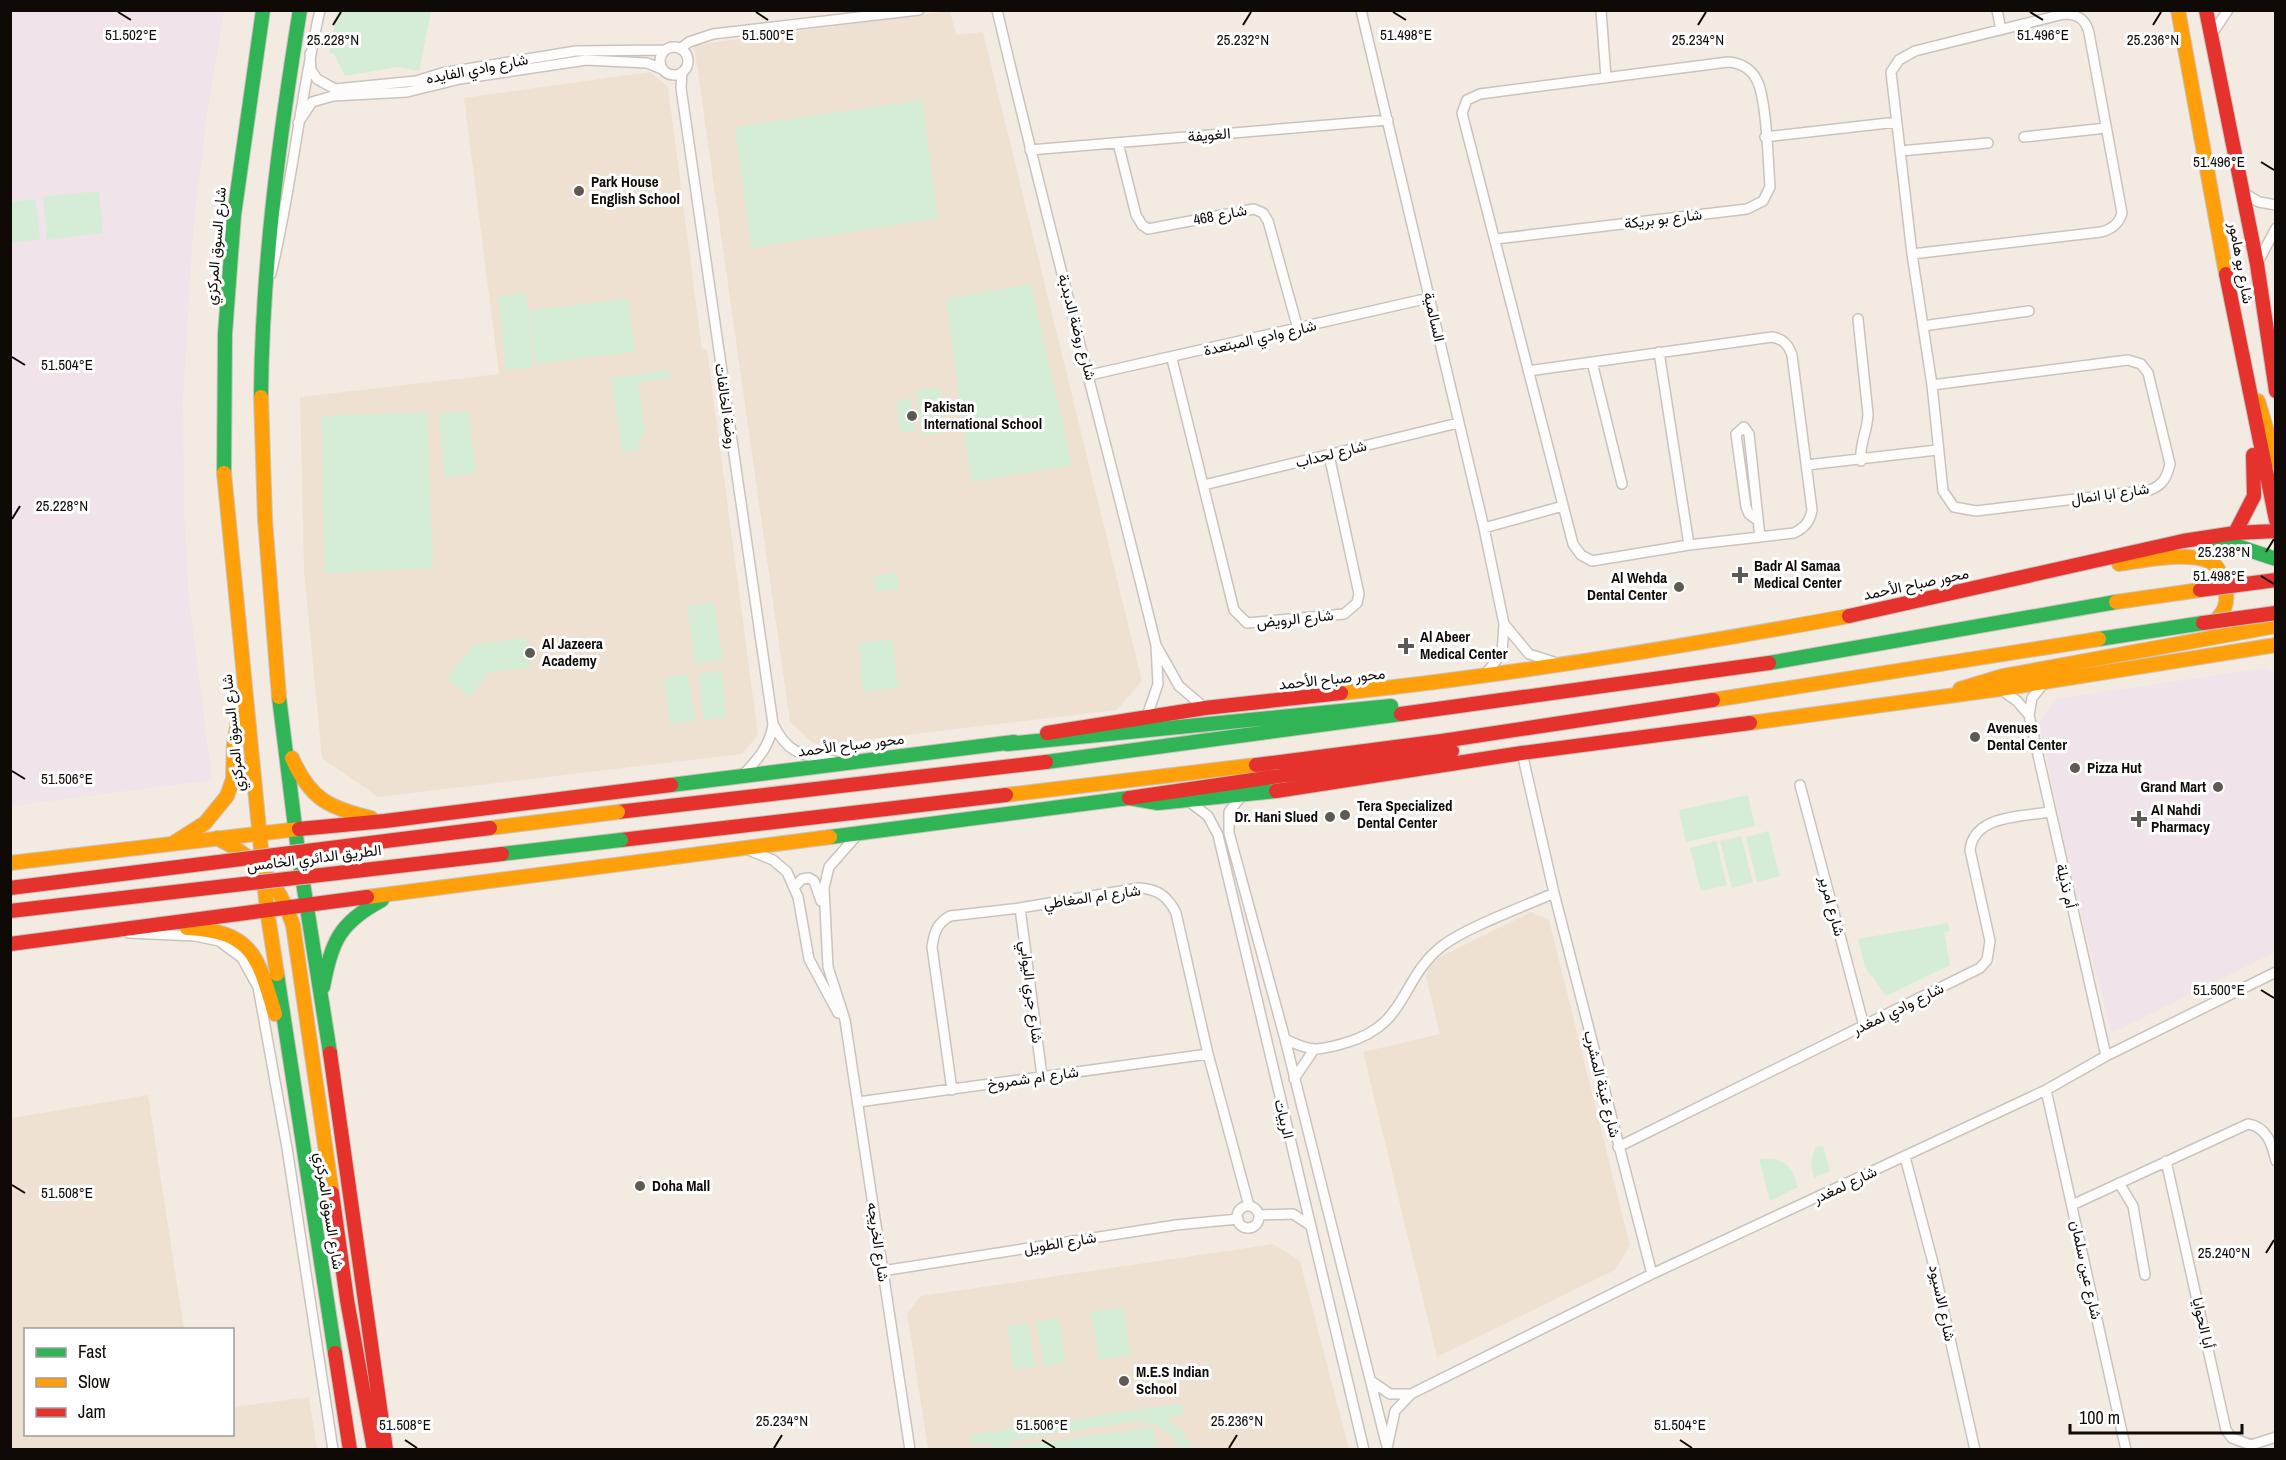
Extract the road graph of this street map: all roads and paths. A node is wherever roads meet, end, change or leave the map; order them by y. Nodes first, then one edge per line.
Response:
1 (264, 10) edge
2 (300, 10) edge
3 (320, 10) edge
4 (919, 10) edge
5 (997, 10) edge
6 (1361, 10) edge
7 (1601, 10) edge
8 (1997, 10) edge
9 (2178, 10) edge
10 (2205, 10) edge
11 (2228, 10) edge
12 (2001, 30) junction
13 (2211, 36) junction
14 (680, 49) junction
15 (665, 50) junction
16 (310, 54) junction
17 (662, 69) junction
18 (682, 72) junction
19 (671, 75) junction
20 (1606, 78) junction
21 (681, 88) junction
22 (1388, 120) junction
23 (1897, 122) junction
24 (298, 123) junction
25 (2106, 128) junction
26 (1765, 137) junction
27 (2024, 137) dead end
28 (1118, 143) junction
29 (1988, 143) dead end
30 (1030, 150) junction
31 (1900, 151) junction
32 (2242, 191) junction
33 (2276, 205) edge
34 (2276, 228) edge
35 (1496, 238) junction
36 (1912, 254) junction
37 (2257, 264) junction
38 (265, 297) junction
39 (1429, 298) junction
40 (2029, 311) dead end
41 (1858, 319) dead end
42 (1923, 326) junction
43 (1298, 329) junction
44 (1659, 352) junction
45 (1172, 359) junction
46 (1592, 362) junction
47 (1528, 371) junction
48 (2244, 372) junction
49 (1090, 375) junction
50 (1932, 385) junction
51 (2276, 392) edge
52 (1458, 423) junction
53 (1937, 450) junction
54 (1329, 455) junction
55 (1861, 460) junction
56 (2276, 460) edge
57 (1807, 465) junction
58 (1753, 471) junction
59 (1742, 472) junction
60 (1622, 484) dead end
61 (1204, 485) junction
62 (1563, 506) junction
63 (1756, 519) junction
64 (2276, 520) edge
65 (1484, 528) junction
66 (2276, 531) edge
67 (2235, 534) junction
68 (1760, 537) junction
69 (2183, 541) junction
70 (1689, 545) junction
71 (2276, 559) edge
72 (2081, 566) junction
73 (2276, 580) edge
74 (2276, 613) edge
75 (1504, 624) junction
76 (2276, 626) edge
77 (2188, 642) junction
78 (1156, 645) junction
79 (2276, 645) edge
80 (2255, 648) junction
81 (2276, 652) edge
82 (1564, 664) junction
83 (1484, 676) junction
84 (2045, 682) junction
85 (245, 687) junction
86 (2000, 689) junction
87 (1951, 695) junction
88 (1458, 707) junction
89 (1205, 708) junction
90 (2029, 715) junction
91 (1147, 716) junction
92 (773, 724) junction
93 (1538, 728) junction
94 (285, 737) junction
95 (1007, 744) junction
96 (1522, 753) junction
97 (842, 763) junction
98 (743, 775) junction
99 (1800, 785) dead end
100 (1242, 795) junction
101 (1129, 798) junction
102 (1186, 800) junction
103 (2049, 812) junction
104 (385, 821) junction
105 (295, 829) junction
106 (260, 832) junction
107 (860, 832) junction
108 (216, 838) junction
109 (172, 843) junction
110 (741, 847) junction
111 (10, 863) edge
112 (263, 866) junction
113 (794, 887) junction
114 (10, 888) edge
115 (1554, 893) junction
116 (390, 895) junction
117 (306, 906) junction
118 (823, 906) junction
119 (288, 908) junction
120 (1020, 908) junction
121 (267, 910) junction
122 (10, 911) edge
123 (153, 924) junction
124 (101, 932) junction
125 (10, 944) edge
126 (2276, 972) edge
127 (321, 995) junction
128 (1864, 1026) junction
129 (846, 1035) junction
130 (1285, 1039) junction
131 (1313, 1051) junction
132 (288, 1053) junction
133 (1208, 1054) junction
134 (2106, 1056) junction
135 (1042, 1076) junction
136 (1294, 1080) junction
137 (952, 1090) junction
138 (2046, 1090) junction
139 (858, 1102) junction
140 (1618, 1147) junction
141 (1905, 1156) junction
142 (2166, 1161) junction
143 (2276, 1161) edge
144 (2119, 1183) junction
145 (2072, 1205) junction
146 (1249, 1206) junction
147 (1259, 1215) junction
148 (1238, 1219) junction
149 (1310, 1225) junction
150 (882, 1271) junction
151 (1652, 1274) junction
152 (2145, 1275) dead end
153 (1371, 1381) junction
154 (1412, 1394) junction
155 (2276, 1437) edge
156 (333, 1449) edge
157 (350, 1449) edge
158 (374, 1449) edge
159 (386, 1449) edge
160 (910, 1449) edge
161 (1364, 1449) edge
162 (1388, 1449) edge
163 (1975, 1449) edge
164 (2126, 1449) edge

1 - 85 main road, شارع السوق المركزي
2 - 38 main road, شارع السوق المركزي
3 - 16 street, شارع السوق المركزي
4 - 14 street
5 - 30 street, شارع روضة الدبدبة
6 - 22 street, السالمية
7 - 20 street
8 - 12 street
9 - 48 main road, شارع بو هامور
10 - 13 main road, شارع بو هامور
11 - 13 street
12 - 23 street, شارع ابا انمال
12 - 25 street, شارع ابا انمال
13 - 32 main road, شارع بو هامور
14 - 15 street
14 - 18 street
15 - 16 street, شارع وادي الفايده
15 - 17 street
16 - 24 street, شارع السوق المركزي
17 - 19 street
17 - 24 street, شارع وادي الفايده
18 - 19 street
18 - 21 street, روضة الخالفات
19 - 21 street, روضة الخالفات
20 - 26 street, شارع بو بريكة
20 - 35 street, شارع بو بريكة
21 - 92 street, روضة الخالفات
22 - 28 street, الغويفة
22 - 39 street, السالمية
23 - 26 street
23 - 31 street, شارع ابا انمال
24 - 38 street, شارع السوق المركزي
25 - 27 street
25 - 36 street, شارع ابا انمال
26 - 35 street, شارع بو بريكة
28 - 30 street, الغويفة
28 - 43 street, شارع 468
29 - 31 street
30 - 49 street, شارع روضة الدبدبة
31 - 36 street, شارع ابا انمال
32 - 33 street
32 - 37 main road, شارع بو هامور
34 - 37 street
35 - 47 street, شارع بو بريكة
36 - 42 street, شارع ابا انمال
37 - 51 main road, شارع بو هامور
38 - 94 main road, شارع السوق المركزي
39 - 43 street, شارع وادي المبتعدة
39 - 52 street, السالمية
40 - 42 street
41 - 55 street
42 - 50 street, شارع ابا انمال
43 - 45 street, شارع وادي المبتعدة
44 - 46 street, شارع بو بريكة
44 - 57 street, شارع بو بريكة
44 - 70 street
45 - 49 street, شارع وادي المبتعدة
45 - 61 street, شارع الرويض
46 - 47 street, شارع بو بريكة
46 - 60 street
47 - 62 street, شارع بو بريكة
48 - 56 main road
48 - 64 main road, شارع بو هامور
48 - 67 main road
49 - 78 street, شارع روضة الدبدبة
50 - 53 street, شارع ابا انمال
50 - 53 street, شارع ابا انمال
52 - 54 street, شارع لحداب
52 - 65 street, السالمية
53 - 55 street
54 - 61 street, شارع لحداب
54 - 61 street, شارع الرويض
55 - 57 street
57 - 68 street, شارع بو بريكة
58 - 59 street
58 - 59 street
58 - 63 street
59 - 63 street
62 - 65 street
62 - 70 street, شارع بو بريكة
63 - 68 street
65 - 75 street, السالمية
66 - 67 main road, محور صباح الأحمد
67 - 69 main road, محور صباح الأحمد
68 - 70 street, شارع بو بريكة
69 - 71 main road
69 - 72 main road, محور صباح الأحمد
72 - 77 main road
72 - 82 main road, محور صباح الأحمد
73 - 88 main road, bridge
74 - 93 main road, bridge
75 - 82 street, السالمية
75 - 83 street, السالمية
76 - 77 main road
77 - 87 main road
78 - 89 street, شارع روضة الدبدبة
78 - 91 street, شارع روضة الدبدبة
79 - 80 main road
80 - 81 main road
80 - 84 main road
82 - 83 main road, محور صباح الأحمد
83 - 89 main road, محور صباح الأحمد
84 - 86 main road
84 - 90 street
85 - 106 main road, شارع السوق المركزي
85 - 109 main road
86 - 87 main road
86 - 90 street
87 - 96 main road
88 - 95 main road
88 - 114 main road, الطريق الدائري الخامس, bridge
89 - 91 main road, محور صباح الأحمد
90 - 103 street, أم نذيلة
91 - 95 main road, محور صباح الأحمد
92 - 97 street, روضة الخالفات
92 - 98 street, روضة الخالفات
93 - 101 main road
93 - 122 main road, الطريق الدائري الخامس, bridge
94 - 104 main road
94 - 105 main road, شارع السوق المركزي
95 - 97 main road, محور صباح الأحمد
96 - 100 main road
96 - 115 street, شارع غينة المشرب
97 - 98 main road, محور صباح الأحمد
98 - 104 main road, محور صباح الأحمد
99 - 128 street, شارع امرير
100 - 102 main road
100 - 130 street, الربيات
101 - 102 main road
101 - 107 main road
102 - 149 street, الربيات
103 - 128 street, شارع وادي لمغدر
103 - 134 street, أم نذيلة
104 - 105 main road, الطريق الدائري الخامس
105 - 106 main road, الطريق الدائري الخامس
105 - 117 main road, شارع السوق المركزي
106 - 108 main road, الطريق الدائري الخامس
106 - 112 main road, شارع السوق المركزي
107 - 110 main road
107 - 118 street, شارع الخريجه
108 - 109 main road, الطريق الدائري الخامس
108 - 112 main road
109 - 111 main road, الطريق الدائري الخامس
110 - 113 street, شارع الخريجه
110 - 116 main road
112 - 119 main road
112 - 121 main road, شارع السوق المركزي
113 - 118 street, شارع الخريجه
113 - 129 street, شارع الخريجه
115 - 131 street
115 - 140 street, شارع غينة المشرب
116 - 117 main road
116 - 127 main road
117 - 119 main road
117 - 127 main road, شارع السوق المركزي
118 - 129 street, شارع الخريجه
119 - 121 main road
119 - 158 main road
120 - 133 street, شارع ام المغاطي
120 - 135 street, شارع جري اليوابي
120 - 137 street, شارع ام المغاطي
121 - 123 main road
121 - 132 main road, شارع السوق المركزي
123 - 124 main road
123 - 132 main road
124 - 125 main road
124 - 156 street
126 - 134 street, شارع لمغدر
127 - 159 main road, شارع السوق المركزي
128 - 140 street, شارع وادي لمغدر
129 - 139 street, شارع الخريجه
130 - 131 street
130 - 136 street, الربيات
131 - 136 street
132 - 157 main road, شارع السوق المركزي
133 - 135 street, شارع ام شمروخ
133 - 146 street, شارع ام المغاطي
134 - 138 street, شارع لمغدر
135 - 137 street, شارع ام شمروخ
136 - 153 street, الربيات
137 - 139 street, شارع ام شمروخ
138 - 141 street, شارع لمغدر
138 - 145 street, شارع عين سلمان
139 - 150 street, شارع الخريجه
140 - 151 street, شارع غينة المشرب
141 - 151 street, شارع لمغدر
141 - 163 street, شارع الاسيود
142 - 143 street
142 - 144 street
142 - 155 street, أبا الحوايا
144 - 145 street
144 - 152 street
145 - 164 street, شارع عين سلمان
146 - 147 street
146 - 148 street
147 - 148 street
147 - 149 street
148 - 150 street, شارع الطويل
149 - 161 street, الربيات
150 - 160 street, شارع الخريجه
151 - 154 street, شارع لمغدر
153 - 154 street
153 - 162 street, الربيات
154 - 162 street, شارع لمغدر

